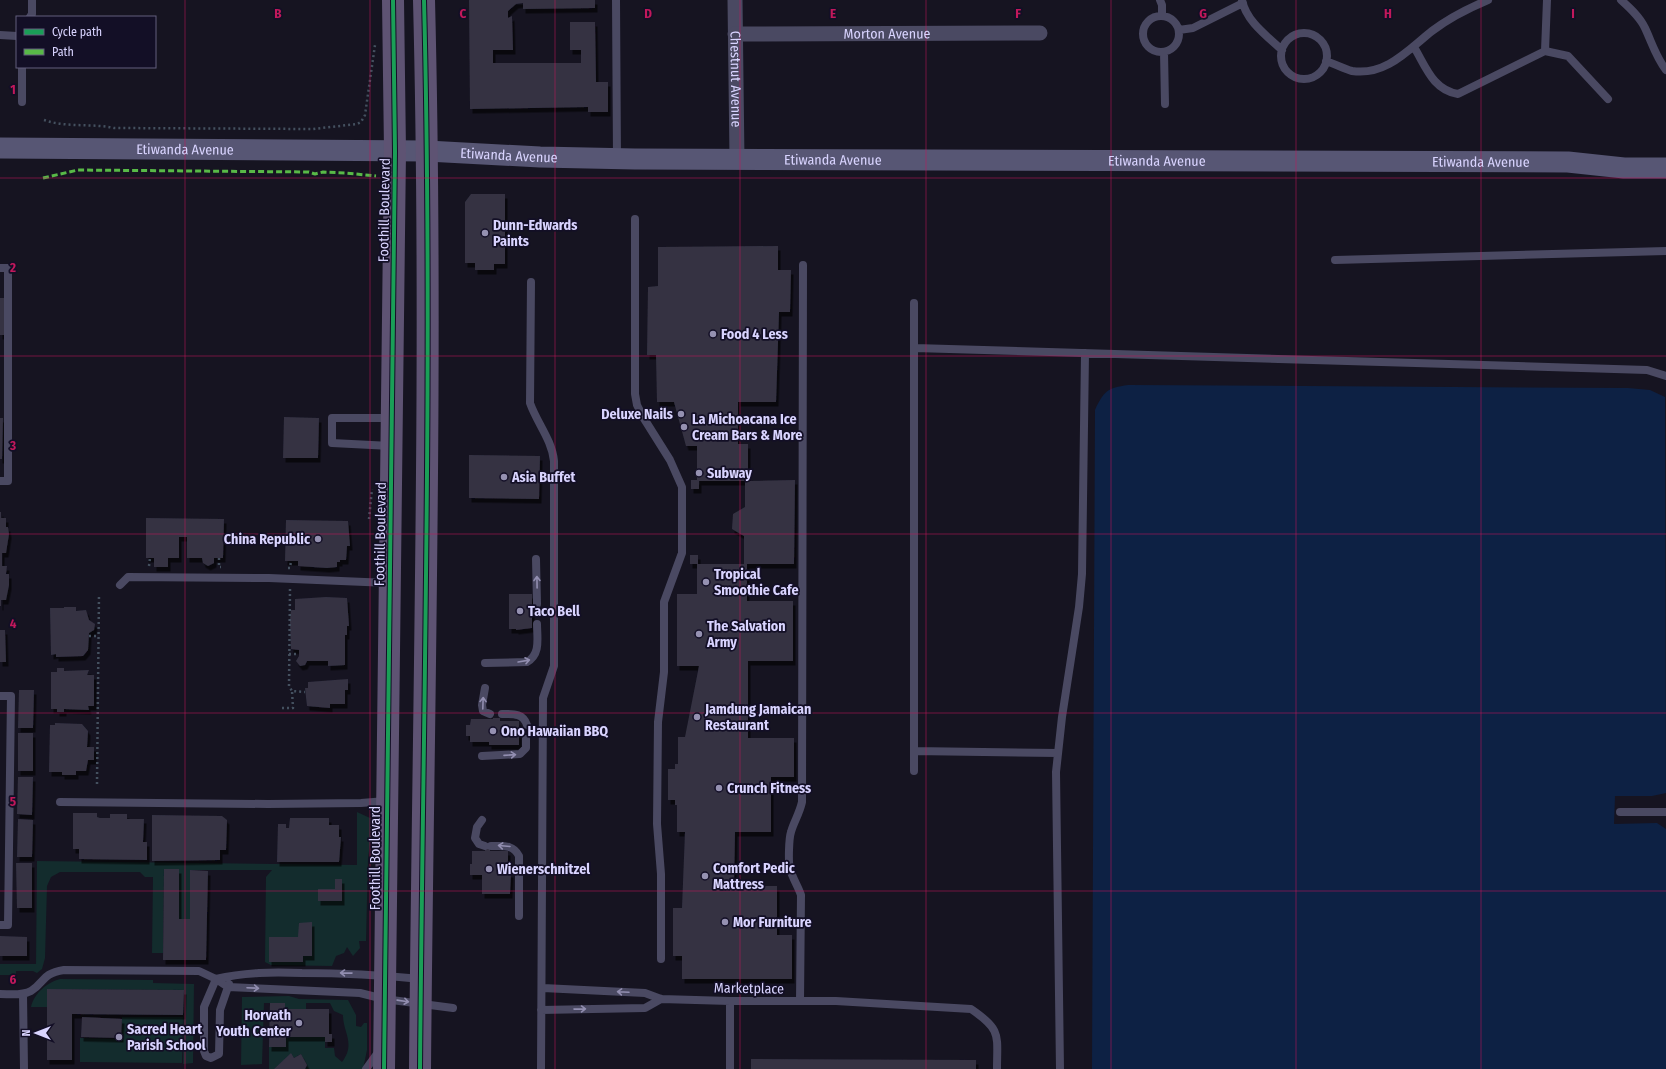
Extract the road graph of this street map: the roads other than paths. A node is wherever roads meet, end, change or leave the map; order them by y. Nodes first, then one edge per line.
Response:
1 (32, 0) edge
2 (393, 0) edge
3 (424, 0) edge
4 (616, 0) edge
5 (735, 0) edge
6 (1160, 0) edge
7 (1488, 0) edge
8 (1546, 0) edge
9 (1621, 0) edge
10 (1242, 2) edge
11 (1470, 4) edge
12 (31, 16) edge
13 (1162, 16) junction
14 (1179, 30) junction
15 (1040, 32) dead end
16 (735, 34) junction
17 (0, 35) edge
18 (16, 36) edge
19 (1414, 47) junction
20 (1282, 50) junction
21 (1545, 51) junction
22 (1164, 52) junction
23 (1326, 61) junction
24 (22, 68) edge
25 (1666, 70) edge
26 (1608, 99) dead end
27 (22, 102) dead end
28 (1165, 104) dead end
29 (0, 148) edge
30 (395, 151) junction
31 (427, 151) junction
32 (617, 159) junction
33 (738, 159) junction
34 (1666, 168) edge
35 (635, 219) dead end
36 (1666, 251) edge
37 (1335, 260) dead end
38 (803, 266) dead end
39 (0, 268) edge
40 (531, 282) dead end
41 (914, 303) dead end
42 (914, 348) junction
43 (1085, 353) junction
44 (1666, 376) edge
45 (392, 418) junction
46 (392, 446) junction
47 (0, 481) edge
48 (536, 559) dead end
49 (390, 583) junction
50 (120, 586) dead end
51 (537, 604) dead end
52 (537, 624) dead end
53 (485, 663) dead end
54 (485, 688) dead end
55 (0, 696) edge
56 (490, 714) dead end
57 (502, 714) dead end
58 (527, 725) dead end
59 (526, 739) dead end
60 (914, 751) junction
61 (1058, 753) junction
62 (482, 756) dead end
63 (914, 771) dead end
64 (386, 801) junction
65 (60, 802) dead end
66 (1620, 812) dead end
67 (1666, 812) edge
68 (482, 820) dead end
69 (519, 916) dead end
70 (0, 925) edge
71 (661, 959) dead end
72 (232, 975) junction
73 (385, 976) junction
74 (216, 979) junction
75 (421, 979) junction
76 (228, 987) junction
77 (543, 988) junction
78 (0, 994) edge
79 (23, 994) junction
80 (384, 999) junction
81 (661, 999) junction
82 (730, 1001) junction
83 (800, 1001) junction
84 (421, 1004) junction
85 (453, 1008) dead end
86 (542, 1010) junction
87 (384, 1046) junction
88 (24, 1069) edge
89 (366, 1069) edge
90 (384, 1069) edge
91 (420, 1069) edge
92 (541, 1069) edge
93 (730, 1069) edge
94 (997, 1069) edge
95 (1060, 1069) edge

1 - 12 lane
2 - 30 main road, Foothill Boulevard
3 - 31 main road
4 - 32 lane
5 - 16 street, Chestnut Avenue
6 - 13 lane
7 - 11 lane
8 - 21 lane
9 - 25 lane
10 - 14 lane
10 - 20 lane
11 - 19 lane
13 - 14 lane
13 - 22 lane
14 - 22 lane
15 - 16 street, Morton Avenue
16 - 33 street, Chestnut Avenue
17 - 18 lane
19 - 21 lane
19 - 23 lane
20 - 23 lane
20 - 23 lane
21 - 26 lane
22 - 28 lane
24 - 27 lane
29 - 30 main road, Etiwanda Avenue
30 - 31 main road, Etiwanda Avenue
30 - 45 main road, Foothill Boulevard
31 - 32 main road, Etiwanda Avenue
31 - 75 main road
32 - 33 main road, Etiwanda Avenue
33 - 34 main road, Etiwanda Avenue
35 - 71 lane
36 - 37 lane
38 - 83 lane
39 - 47 lane
40 - 77 lane
41 - 42 lane
42 - 43 lane
42 - 60 lane
43 - 44 lane
43 - 61 lane
45 - 46 main road, Foothill Boulevard
45 - 46 lane
46 - 49 main road, Foothill Boulevard
51 -> 48 lane
49 - 50 lane
49 - 64 main road, Foothill Boulevard
53 -> 52 lane
56 -> 54 lane
55 - 70 lane
57 - 58 lane
62 -> 59 lane
60 - 61 lane
60 - 63 lane
61 - 95 lane
64 - 65 lane
64 - 73 main road, Foothill Boulevard
66 - 67 lane
69 -> 68 lane
73 -> 72 lane
72 - 74 lane
72 - 76 lane
73 - 75 lane
73 - 80 main road, Foothill Boulevard
74 - 76 lane
74 - 76 lane
74 - 79 lane
75 - 84 main road
76 -> 80 lane
81 -> 77 lane, Marketplace
77 - 86 lane
78 - 79 lane
79 - 88 lane
80 -> 84 lane
80 - 87 main road, Foothill Boulevard
81 - 82 lane, Marketplace
86 -> 81 lane, Marketplace
82 - 83 lane, Marketplace
82 - 93 lane
83 - 94 lane, Marketplace
84 - 85 lane
84 - 91 main road
86 - 92 lane
87 - 89 lane
87 - 90 main road, Foothill Boulevard

